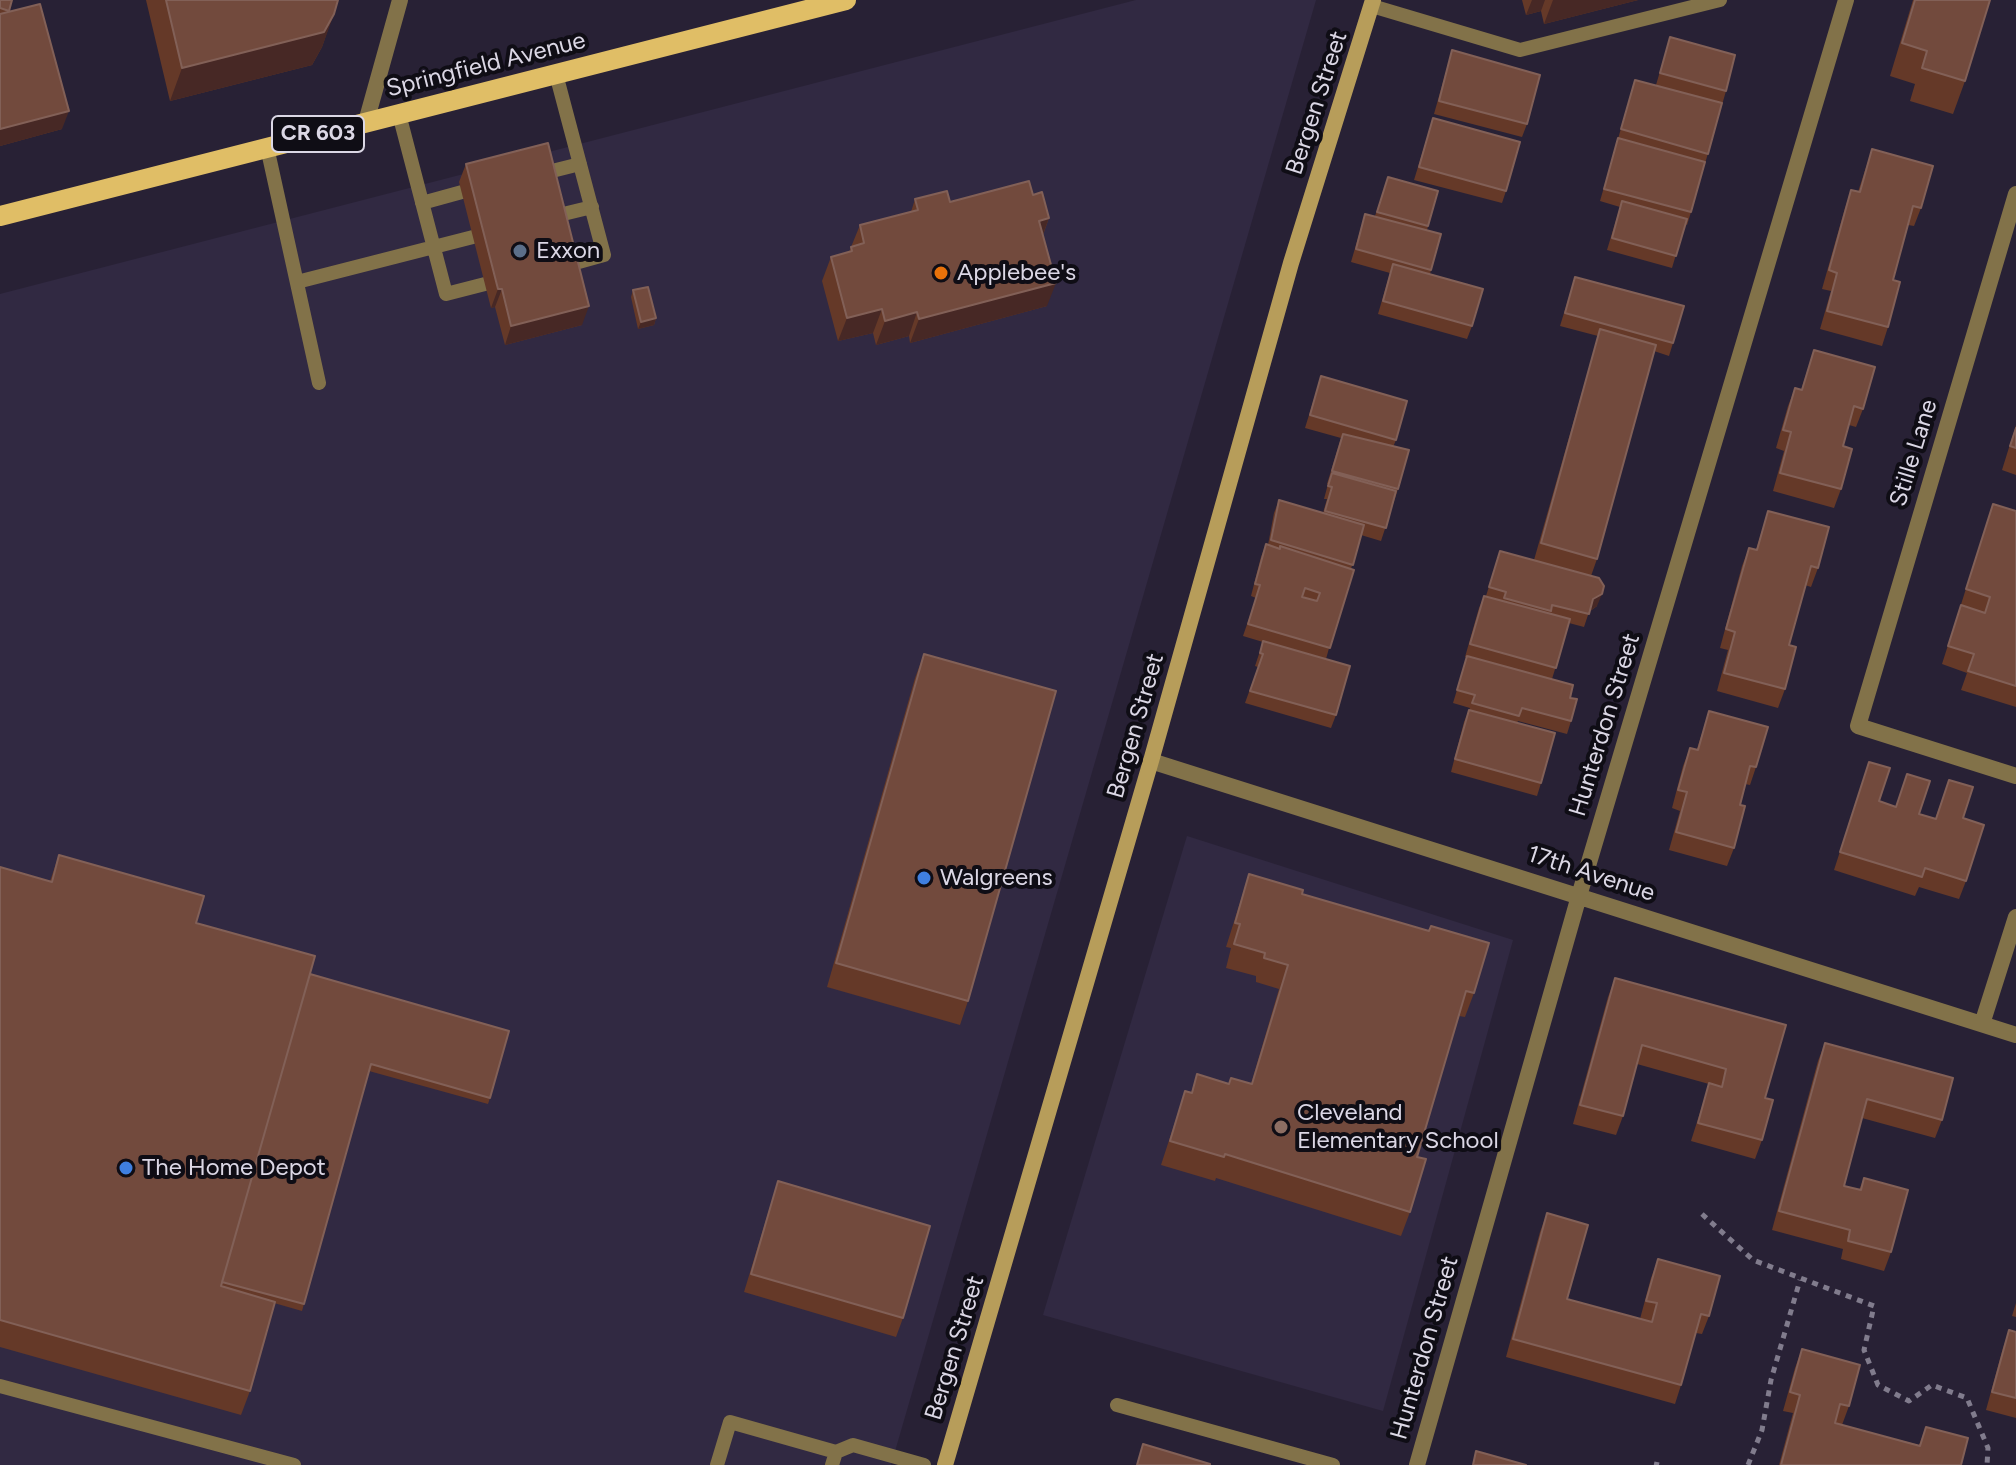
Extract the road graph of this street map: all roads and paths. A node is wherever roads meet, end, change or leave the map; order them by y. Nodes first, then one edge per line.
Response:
1 (400, 0) edge
2 (846, 0) edge
3 (1720, 0) edge
4 (1845, 0) edge
5 (1373, 3) edge
6 (556, 74) junction
7 (399, 114) junction
8 (366, 122) junction
9 (267, 147) junction
10 (580, 164) junction
11 (544, 173) edge
12 (462, 192) dead end
13 (2016, 194) edge
14 (422, 203) junction
15 (592, 207) junction
16 (0, 216) edge
17 (555, 216) edge
18 (473, 237) dead end
19 (435, 247) junction
20 (568, 265) edge
21 (297, 282) junction
22 (485, 284) dead end
23 (319, 383) dead end
24 (1151, 761) junction
25 (2016, 776) edge
26 (1579, 896) junction
27 (2016, 917) edge
28 (1982, 1024) junction
29 (2016, 1035) edge
30 (1702, 1214) dead end
31 (1800, 1280) junction
32 (0, 1386) edge
33 (1117, 1405) dead end
34 (834, 1458) edge
35 (294, 1465) edge
36 (717, 1465) edge
37 (924, 1465) edge
38 (945, 1465) edge
39 (1333, 1465) edge
40 (1417, 1465) edge
41 (1748, 1465) edge
42 (1987, 1465) edge

1 - 8 street
2 - 6 main road, Springfield Avenue / CR 603
3 - 5 lane
4 - 26 street, Hunterdon Street
5 - 24 main road, Bergen Street
6 - 7 main road, Springfield Avenue / CR 603
6 - 10 lane
7 - 8 main road, Springfield Avenue / CR 603
7 - 14 lane
8 - 9 main road, Springfield Avenue / CR 603
9 - 16 main road, Springfield Avenue / CR 603
9 - 21 lane
10 - 11 lane
10 - 15 lane
12 - 14 lane
13 - 25 street, Stille Lane
14 - 19 lane
15 - 17 lane
15 - 20 lane
18 - 19 lane
19 - 21 lane
19 - 22 lane
21 - 23 lane
24 - 26 street, 17th Avenue
24 - 38 main road, Bergen Street
26 - 28 street, 17th Avenue
26 - 40 street, Hunterdon Street
27 - 28 street
28 - 29 street, 17th Avenue
30 - 31 path
31 - 41 path
31 - 42 path
32 - 35 lane
33 - 39 lane
34 - 36 lane
34 - 37 lane

